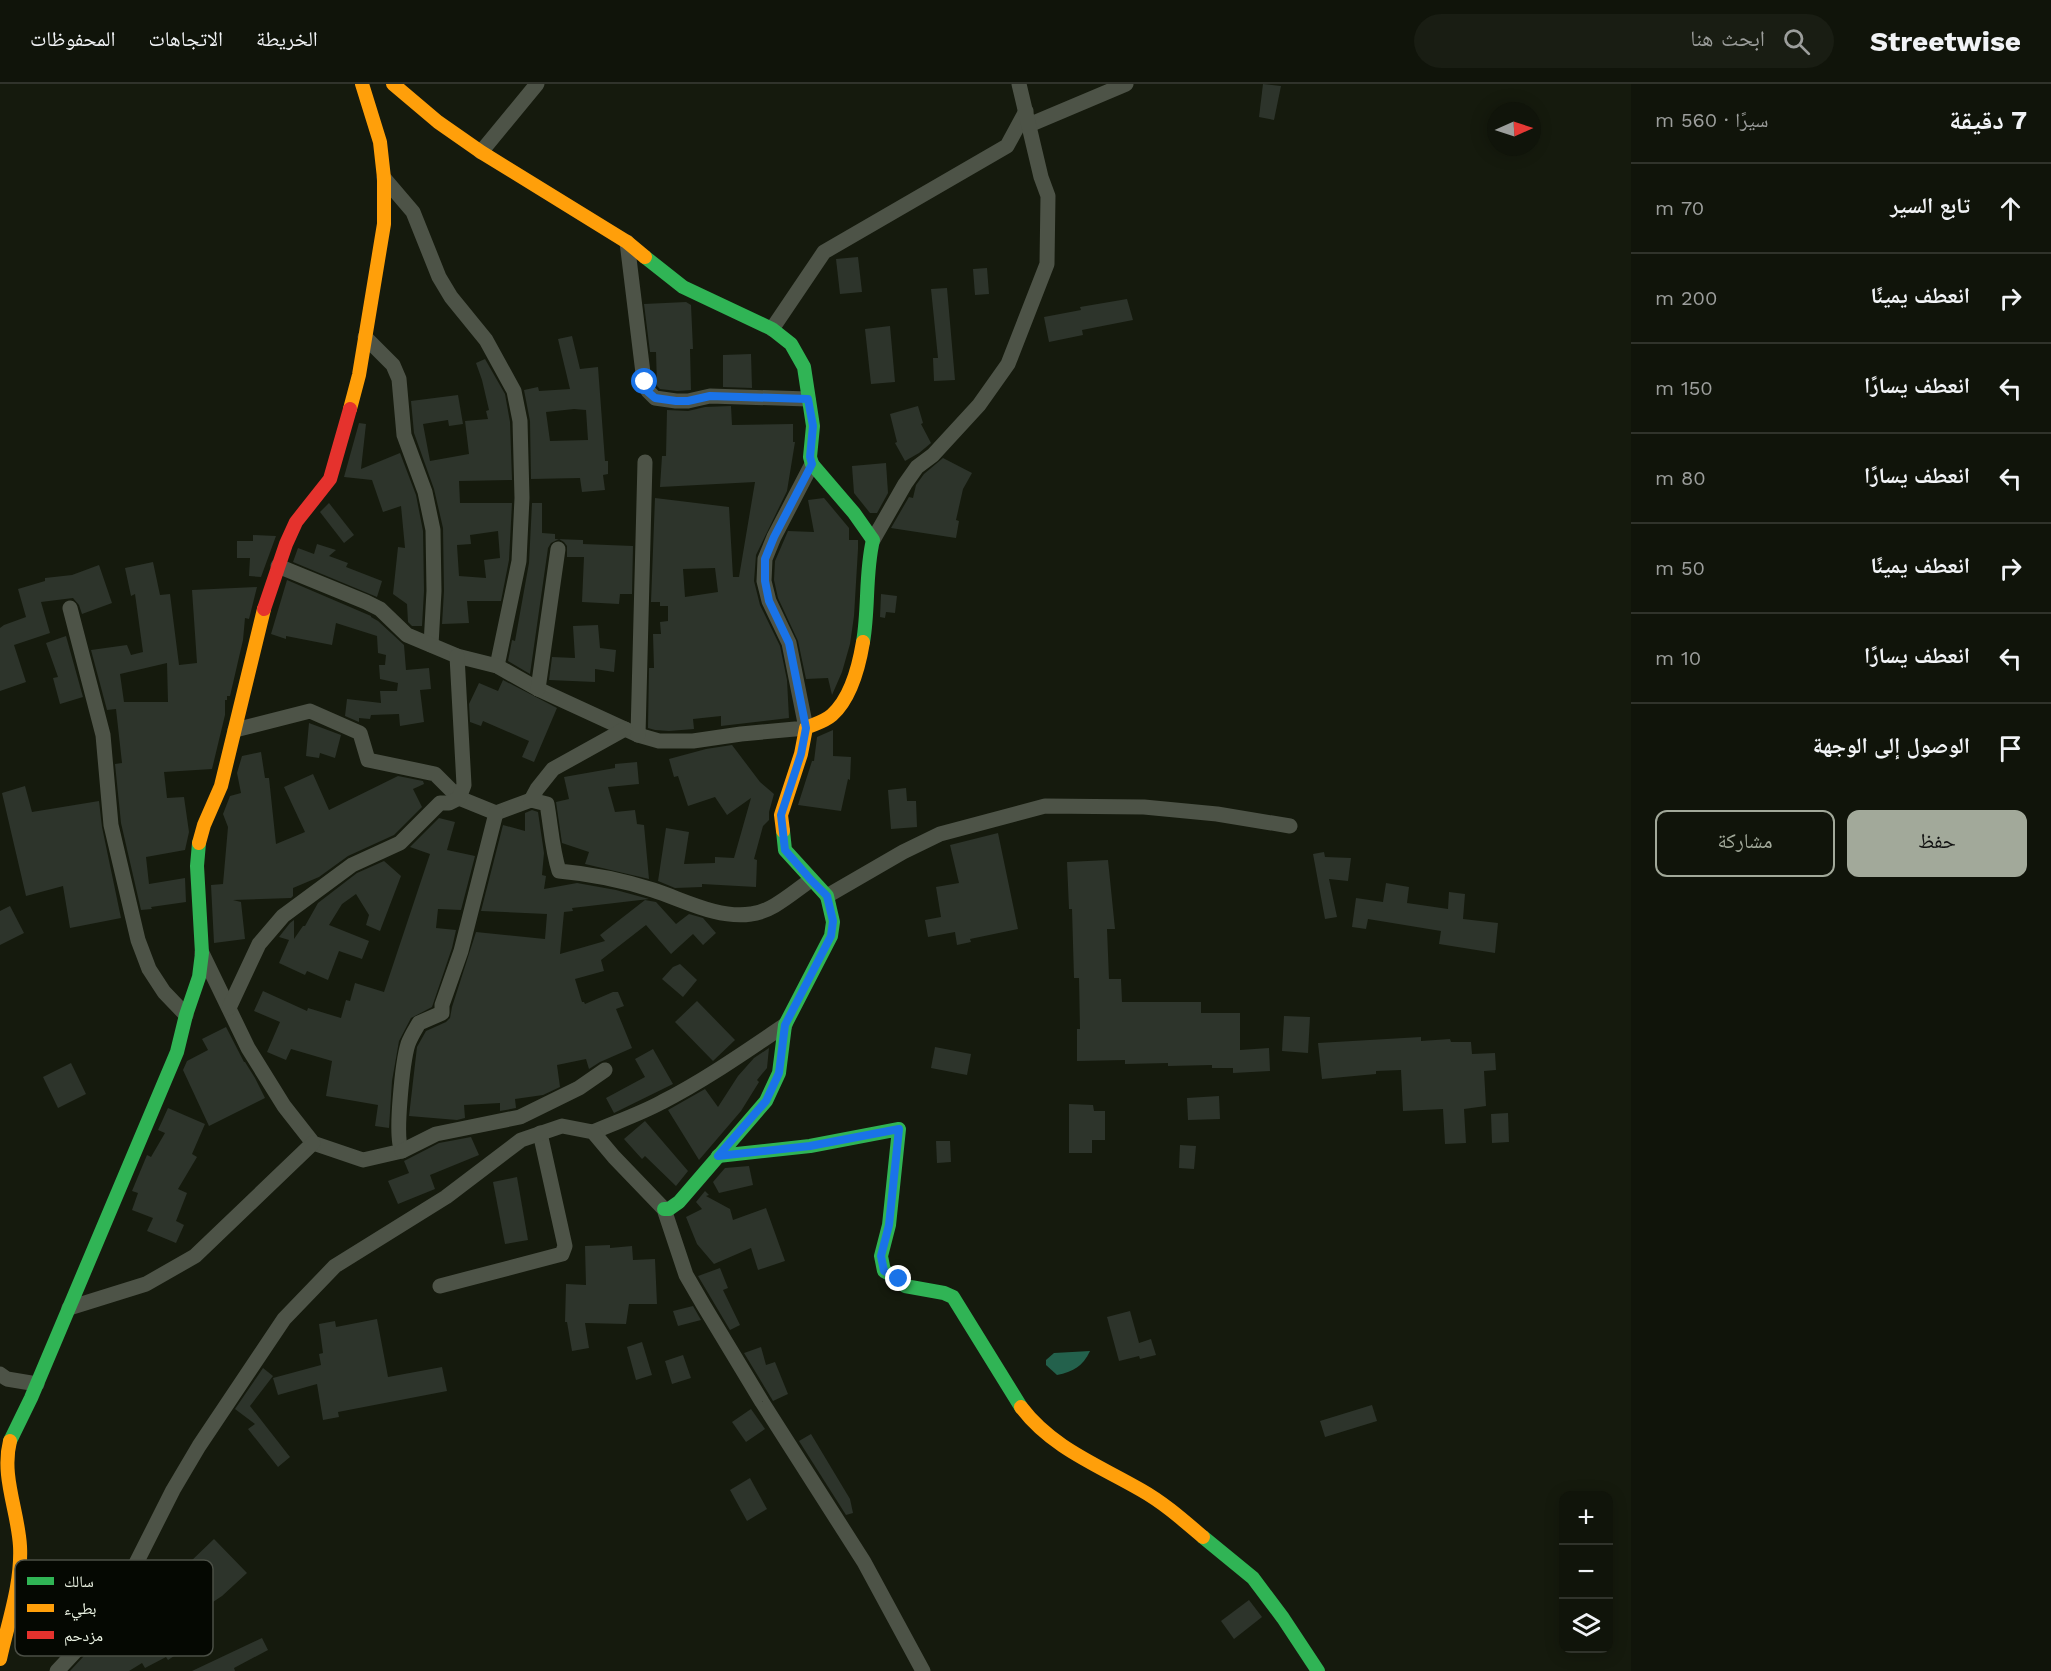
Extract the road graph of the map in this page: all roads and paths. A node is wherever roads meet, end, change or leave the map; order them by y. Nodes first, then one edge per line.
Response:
1 (362, 84) edge
2 (393, 84) edge
3 (537, 84) edge
4 (1019, 84) edge
5 (1126, 84) edge
6 (1028, 118) junction
7 (481, 152) junction
8 (384, 178) junction
9 (627, 242) junction
10 (772, 329) junction
11 (365, 336) junction
12 (808, 399) junction
13 (645, 462) dead end
14 (812, 464) junction
15 (873, 540) junction
16 (558, 549) dead end
17 (278, 566) junction
18 (70, 608) dead end
19 (432, 645) junction
20 (457, 656) junction
21 (497, 666) junction
22 (538, 689) junction
23 (806, 728) junction
24 (235, 730) junction
25 (632, 732) junction
26 (459, 798) junction
27 (531, 800) junction
28 (496, 813) junction
29 (1290, 826) dead end
30 (811, 880) junction
31 (827, 896) junction
32 (202, 953) junction
33 (229, 1008) junction
34 (186, 1015) junction
35 (785, 1025) junction
36 (605, 1070) dead end
37 (593, 1132) junction
38 (540, 1133) junction
39 (313, 1143) junction
40 (402, 1150) junction
41 (718, 1156) junction
42 (664, 1209) junction
43 (440, 1286) dead end
44 (69, 1308) junction
45 (0, 1374) edge
46 (37, 1384) junction
47 (20, 1560) edge
48 (138, 1560) edge
49 (15, 1586) edge
50 (71, 1656) edge
51 (0, 1659) edge
52 (57, 1671) edge
53 (923, 1671) edge
54 (1318, 1671) edge

1 - 8 street
2 - 7 street
3 - 7 street
4 - 6 street
5 - 6 street
6 - 10 street
6 - 15 street
7 - 9 street
8 - 11 street
8 - 21 street
9 - 10 street
9 - 12 street
10 - 12 street
11 - 17 street
11 - 19 street
12 - 14 street
13 - 25 street
14 - 15 street
14 - 23 street
15 - 23 street
16 - 22 street
17 - 19 street
17 - 24 street
18 - 34 street
19 - 20 street
20 - 21 street
20 - 26 street
21 - 22 street
22 - 25 street
23 - 25 street
23 - 30 street
24 - 26 street
24 - 32 street
25 - 27 street
26 - 28 street
26 - 33 street
27 - 28 street
27 - 30 street
28 - 40 street
29 - 31 street
30 - 31 street
31 - 35 street
32 - 33 street
32 - 34 street
33 - 39 street
34 - 44 street
35 - 37 street
35 - 41 street
36 - 40 street
37 - 38 street
37 - 42 street
38 - 43 street
38 - 48 street
39 - 40 street
39 - 44 street
41 - 42 street
41 - 54 street
42 - 53 street
44 - 46 street
45 - 46 street
46 - 47 street
49 - 51 street
50 - 52 street

